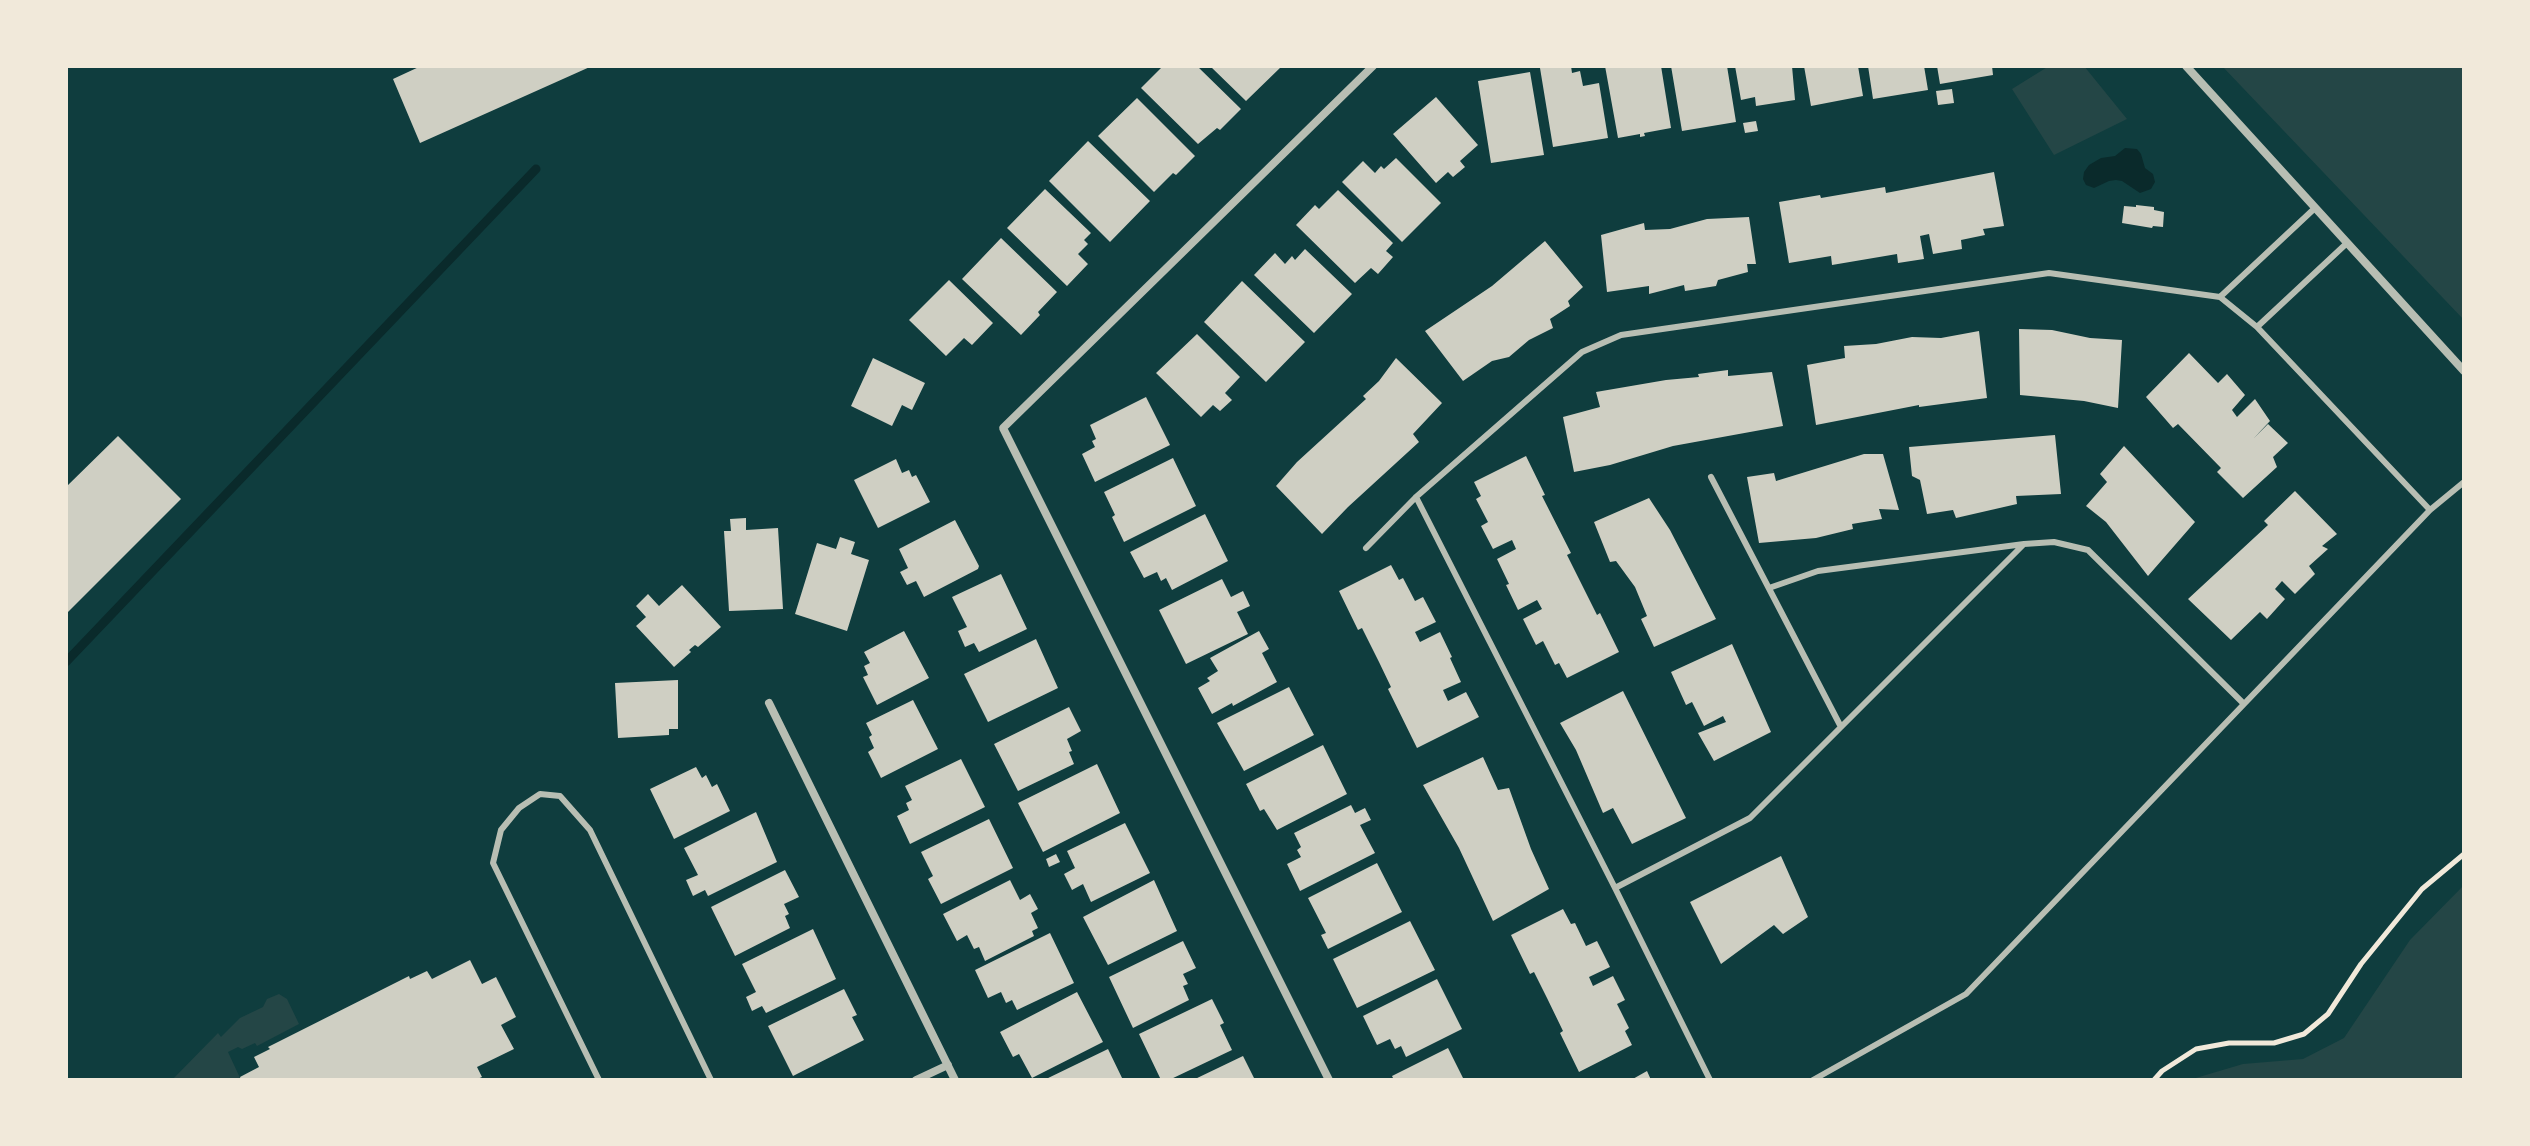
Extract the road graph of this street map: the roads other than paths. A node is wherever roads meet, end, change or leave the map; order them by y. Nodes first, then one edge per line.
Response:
1 (1373, 66) edge
2 (2186, 66) edge
3 (2315, 208) junction
4 (2347, 243) junction
5 (2220, 297) junction
6 (2257, 327) junction
7 (2464, 371) edge
8 (1711, 477) dead end
9 (2464, 482) edge
10 (1416, 497) junction
11 (2430, 510) junction
12 (2024, 544) junction
13 (1366, 548) dead end
14 (1769, 588) junction
15 (769, 703) dead end
16 (2243, 703) junction
17 (1841, 727) junction
18 (1615, 888) junction
19 (948, 1065) junction
20 (599, 1080) edge
21 (711, 1080) edge
22 (916, 1080) edge
23 (955, 1080) edge
24 (1329, 1080) edge
25 (1710, 1080) edge
26 (1813, 1080) edge

1 - 24 street
2 - 3 street
3 - 4 street
3 - 5 lane
4 - 6 lane
4 - 7 street
5 - 6 lane
5 - 10 lane
6 - 11 lane
8 - 14 lane
9 - 11 lane
10 - 13 lane
10 - 18 lane
11 - 16 lane
12 - 14 lane
12 - 16 lane
12 - 17 lane
14 - 17 lane
15 - 19 street
16 - 26 lane
17 - 18 lane
18 - 25 lane
19 - 22 street
19 - 23 street
20 - 21 lane

